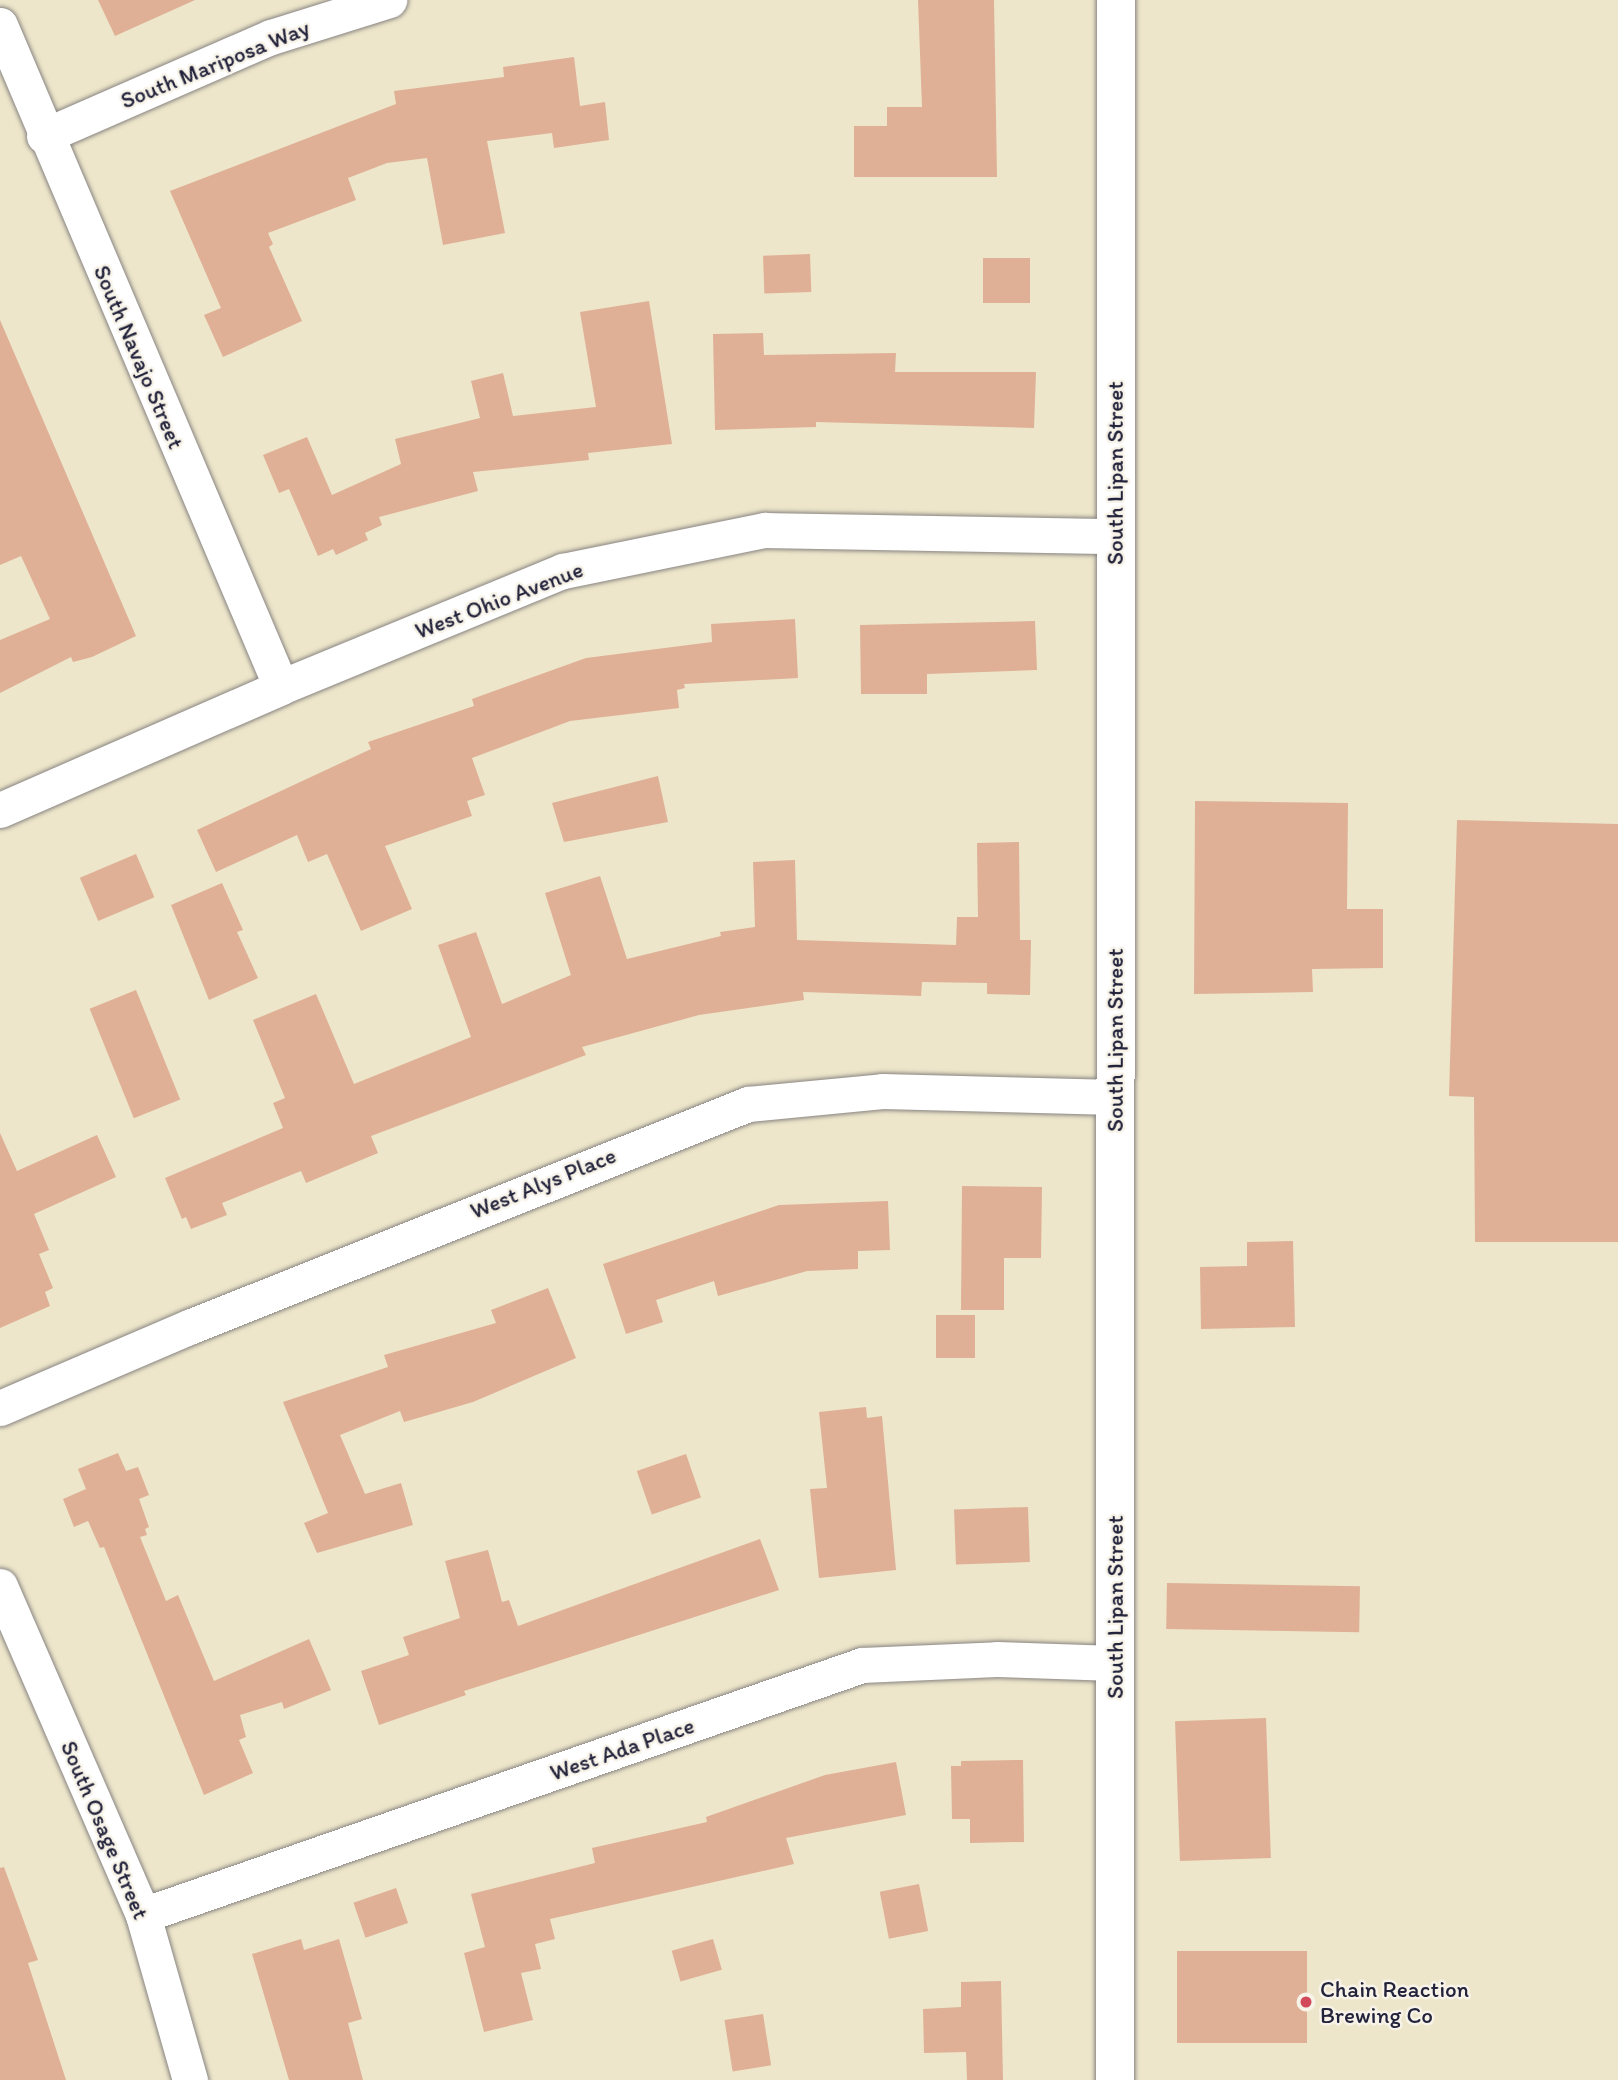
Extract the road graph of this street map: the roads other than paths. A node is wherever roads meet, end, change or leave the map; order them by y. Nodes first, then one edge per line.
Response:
1 (389, 0) edge
2 (1116, 0) edge
3 (0, 25) edge
4 (44, 136) junction
5 (1115, 536) junction
6 (281, 687) junction
7 (0, 810) edge
8 (1115, 1097) junction
9 (0, 1408) edge
10 (0, 1586) edge
11 (1115, 1662) junction
12 (143, 1915) junction
13 (190, 2080) edge
14 (1115, 2080) edge

1 - 4 street, South Mariposa Way
2 - 5 street, South Lipan Street
3 - 4 street, South Navajo Street
4 - 6 street, South Navajo Street
5 - 6 street, West Ohio Avenue
5 - 8 street, South Lipan Street
6 - 7 street, West Ohio Avenue
8 - 9 street, West Alys Place
8 - 11 street, South Lipan Street
10 - 12 street, South Osage Street
11 - 12 street, West Ada Place
11 - 14 street, South Lipan Street
12 - 13 street, South Osage Street

